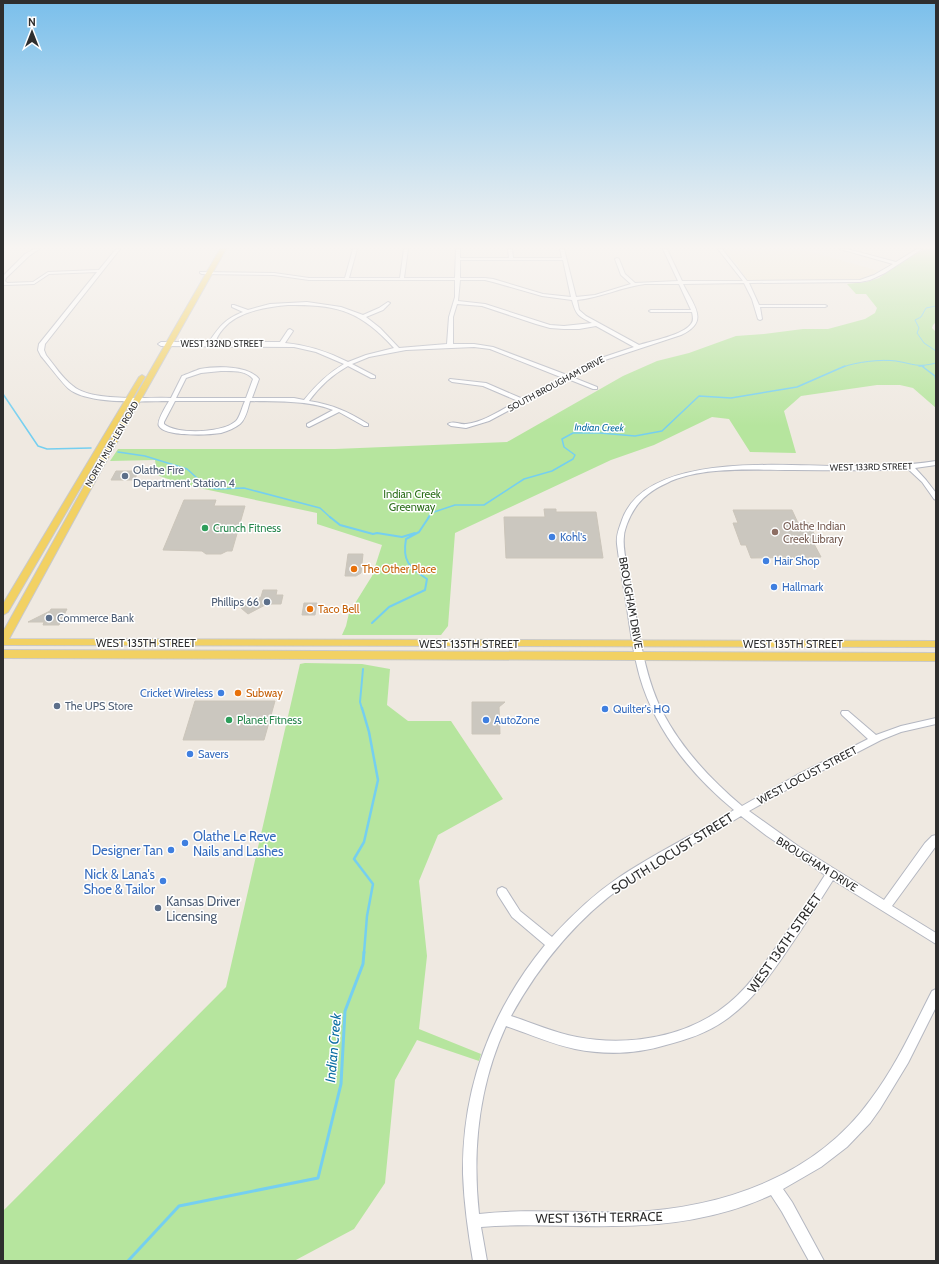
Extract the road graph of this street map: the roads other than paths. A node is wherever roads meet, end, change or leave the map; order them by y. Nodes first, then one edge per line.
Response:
1 (70, 308) edge
2 (186, 308) edge
3 (239, 308) edge
4 (268, 308) edge
5 (338, 308) edge
6 (382, 308) edge
7 (454, 308) edge
8 (491, 308) edge
9 (575, 308) edge
10 (693, 308) edge
11 (758, 308) edge
12 (652, 311) dead end
13 (694, 311) junction
14 (248, 312) junction
15 (363, 317) junction
16 (760, 319) dead end
17 (596, 324) junction
18 (290, 331) dead end
19 (165, 344) junction
20 (211, 344) junction
21 (282, 344) junction
22 (450, 346) junction
23 (638, 347) junction
24 (397, 349) junction
25 (347, 364) junction
26 (373, 377) dead end
27 (568, 377) junction
28 (452, 380) dead end
29 (595, 388) dead end
30 (173, 399) junction
31 (133, 400) junction
32 (248, 400) junction
33 (306, 401) junction
34 (523, 401) junction
35 (338, 410) junction
36 (451, 424) dead end
37 (309, 425) dead end
38 (366, 425) dead end
39 (936, 463) edge
40 (910, 467) junction
41 (806, 468) joint
42 (936, 498) edge
43 (3, 612) edge
44 (3, 642) edge
45 (636, 644) junction
46 (936, 644) edge
47 (3, 654) edge
48 (640, 656) junction
49 (936, 657) edge
50 (846, 713) dead end
51 (936, 721) edge
52 (875, 740) junction
53 (740, 811) junction
54 (936, 840) edge
55 (832, 873) junction
56 (502, 892) dead end
57 (886, 906) junction
58 (936, 939) edge
59 (552, 944) junction
60 (936, 995) edge
61 (504, 1020) junction
62 (774, 1187) junction
63 (474, 1221) junction
64 (480, 1261) edge
65 (817, 1261) edge

1 - 31 street
2 - 19 main road, NORTH MUR-LEN ROAD
3 - 14 street
4 - 14 street
5 - 15 street
6 - 15 street
7 - 22 street
8 - 17 street
9 - 17 street
10 - 13 street
11 - 16 street
12 - 13 street
13 - 23 street, SOUTH BROUGHAM DRIVE
14 - 20 street
15 - 24 street
17 - 23 street
18 - 21 street
19 - 20 street, WEST 132ND STREET
19 - 31 main road, NORTH MUR-LEN ROAD
20 - 21 street, WEST 132ND STREET
21 - 25 street, WEST 132ND STREET
22 - 24 street
22 - 27 street
23 - 27 street, SOUTH BROUGHAM DRIVE
24 - 25 street
25 - 26 street, WEST 132ND STREET
25 - 33 street
27 - 29 street
27 - 34 street, SOUTH BROUGHAM DRIVE
28 - 34 street
30 - 31 street
30 - 32 street
30 - 32 street
30 - 32 street
31 - 43 main road, NORTH MUR-LEN ROAD
31 - 44 main road, NORTH MUR-LEN ROAD
32 - 33 street
33 - 35 street
34 - 36 street, SOUTH BROUGHAM DRIVE
35 - 37 street
35 - 38 street
39 - 40 street, WEST 133RD STREET
40 - 41 street, WEST 133RD STREET
40 - 42 street
41 - 45 street, BROUGHAM DRIVE
44 - 45 main road, WEST 135TH STREET
45 - 46 main road, WEST 135TH STREET
45 - 48 street, BROUGHAM DRIVE
47 - 48 main road, WEST 135TH STREET
48 - 49 main road, WEST 135TH STREET
48 - 53 street, BROUGHAM DRIVE
50 - 52 street
51 - 52 street, WEST LOCUST STREET
52 - 53 street, WEST LOCUST STREET
53 - 55 street, BROUGHAM DRIVE
53 - 59 street, SOUTH LOCUST STREET
54 - 57 street
55 - 57 street, BROUGHAM DRIVE
55 - 61 street, WEST 136TH STREET
56 - 59 street
57 - 58 street, BROUGHAM DRIVE
59 - 61 street, SOUTH LOCUST STREET
60 - 62 street, WEST 136TH TERRACE
61 - 63 street, SOUTH LOCUST STREET
62 - 63 street, WEST 136TH TERRACE
62 - 65 street
63 - 64 street, SOUTH LOCUST STREET

